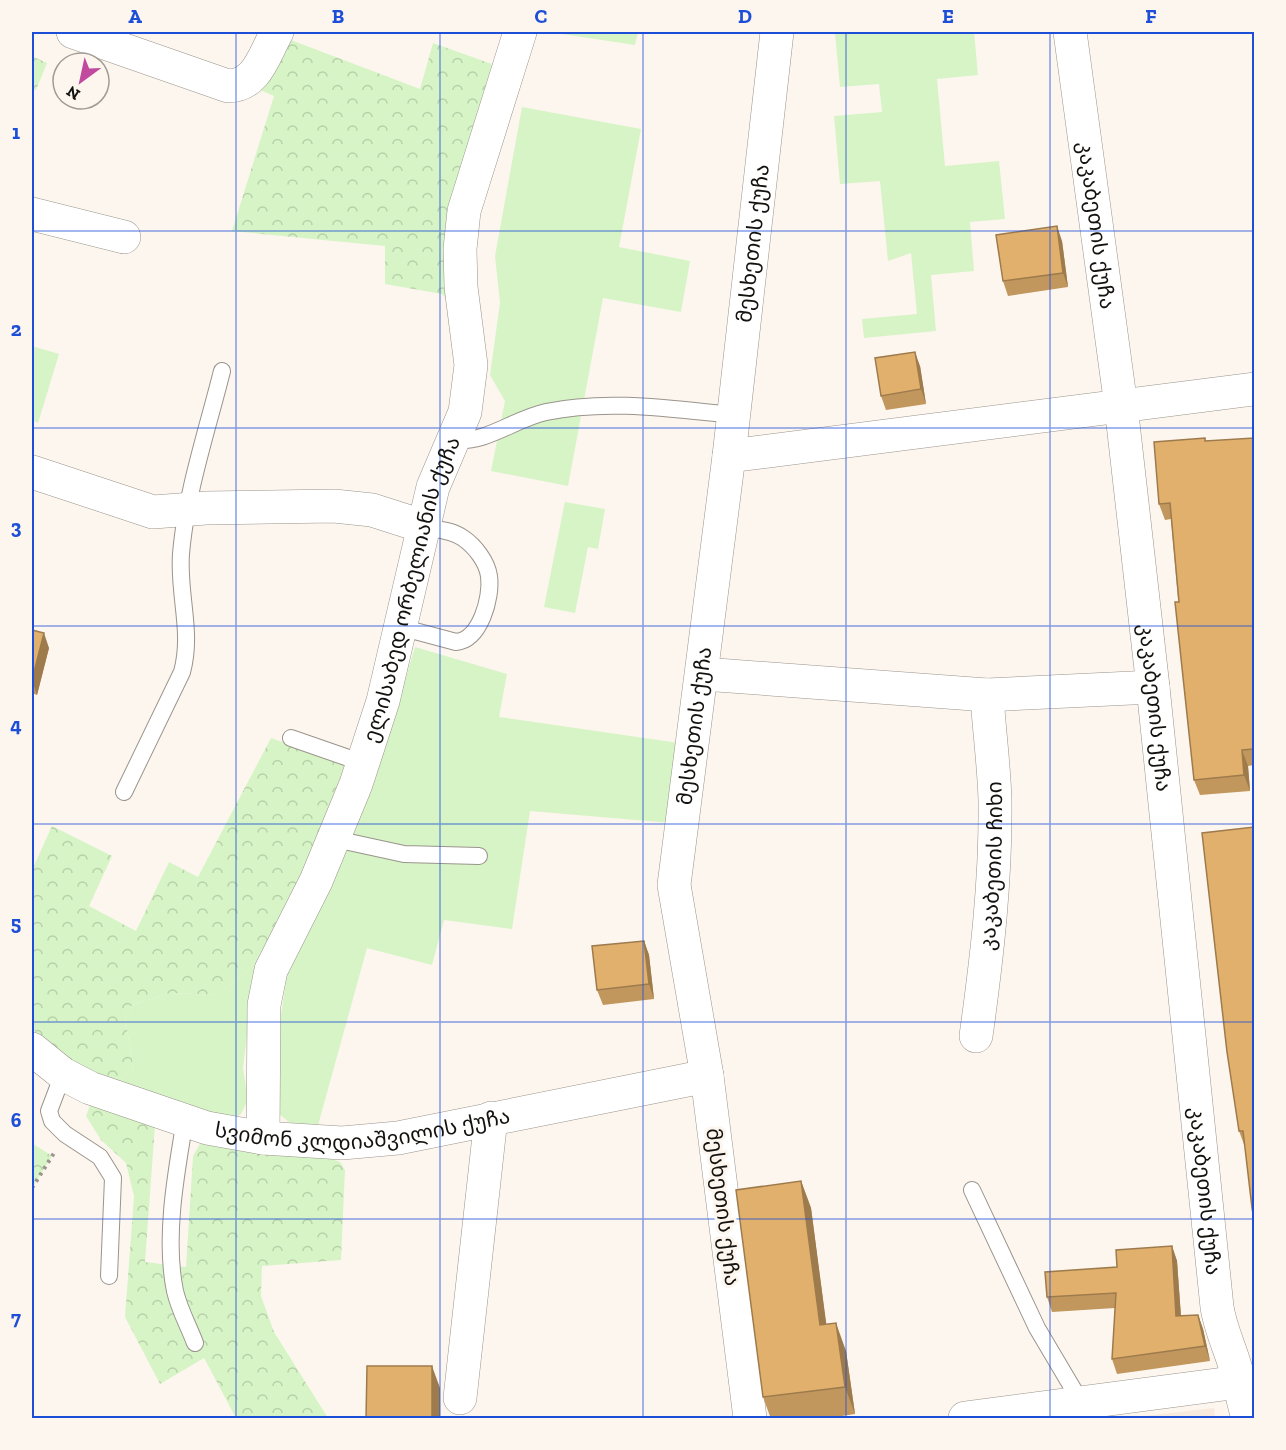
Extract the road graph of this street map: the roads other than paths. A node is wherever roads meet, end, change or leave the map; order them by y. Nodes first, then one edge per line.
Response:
1 (73, 32) edge
2 (277, 32) edge
3 (520, 32) edge
4 (777, 32) edge
5 (1070, 32) edge
6 (131, 42) edge
7 (32, 214) edge
8 (124, 237) dead end
9 (222, 371) dead end
10 (1254, 389) edge
11 (1120, 406) junction
12 (733, 415) junction
13 (455, 440) junction
14 (729, 456) junction
15 (32, 472) edge
16 (188, 510) junction
17 (422, 526) junction
18 (400, 627) junction
19 (703, 674) junction
20 (1153, 687) junction
21 (987, 695) junction
22 (291, 738) dead end
23 (363, 763) junction
24 (124, 792) dead end
25 (335, 839) junction
26 (479, 856) dead end
27 (976, 1036) dead end
28 (32, 1049) edge
29 (63, 1074) junction
30 (707, 1076) junction
31 (491, 1118) junction
32 (185, 1120) junction
33 (263, 1138) junction
34 (972, 1190) dead end
35 (109, 1276) dead end
36 (195, 1343) dead end
37 (1247, 1388) edge
38 (460, 1398) dead end
39 (1082, 1404) junction
40 (750, 1419) edge
41 (965, 1419) edge
42 (1248, 1419) edge

1 - 6 street
2 - 6 street
3 - 13 street, ელისაბედ ორბელიანის ქუჩა
4 - 12 street, მესხეთის ქუჩა
5 - 11 street, კაკაბეთის ქუჩა
7 - 8 street
9 - 16 lane
10 - 11 street
11 - 14 street
11 - 20 street, კაკაბეთის ქუჩა
12 - 13 lane
12 - 14 street, მესხეთის ქუჩა
13 - 17 street, ელისაბედ ორბელიანის ქუჩა
14 - 19 street, მესხეთის ქუჩა
15 - 16 street
16 - 17 street
16 - 24 lane
17 - 18 street, ელისაბედ ორბელიანის ქუჩა
17 - 18 lane
18 - 23 street, ელისაბედ ორბელიანის ქუჩა
19 - 21 street
19 - 30 street, მესხეთის ქუჩა
20 - 21 street
20 - 37 street, კაკაბეთის ქუჩა
21 - 27 street, კაკაბეთის ჩიხი
22 - 23 lane
23 - 25 street, ელისაბედ ორბელიანის ქუჩა
25 - 26 lane
25 - 33 street, ელისაბედ ორბელიანის ქუჩა
28 - 29 street, სვიმონ კლდიაშვილის ქუჩა
29 - 32 street, სვიმონ კლდიაშვილის ქუჩა
29 - 35 lane
30 - 31 street, სვიმონ კლდიაშვილის ქუჩა
30 - 40 street, მესხეთის ქუჩა
31 - 33 street, სვიმონ კლდიაშვილის ქუჩა
31 - 38 street
32 - 33 street, სვიმონ კლდიაშვილის ქუჩა
32 - 36 lane
34 - 39 lane
37 - 39 street
37 - 42 street, კაკაბეთის ქუჩა
39 - 41 street

